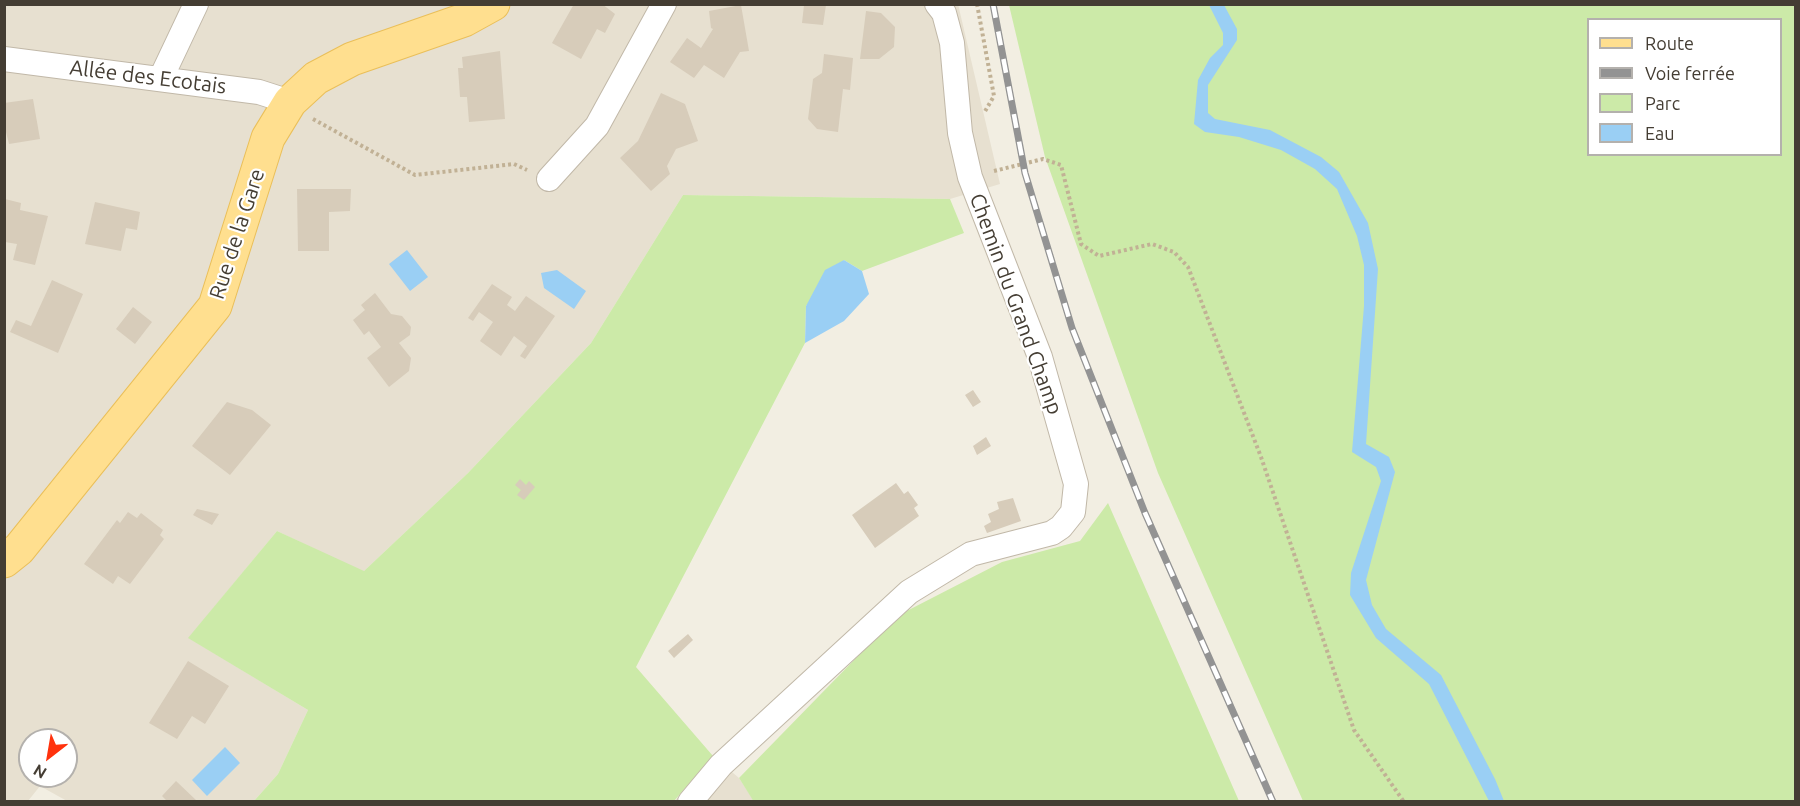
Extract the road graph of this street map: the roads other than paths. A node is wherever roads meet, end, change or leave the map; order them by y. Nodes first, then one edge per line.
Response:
1 (196, 4) edge
2 (493, 4) edge
3 (664, 4) edge
4 (937, 4) edge
5 (4, 59) edge
6 (161, 78) junction
7 (290, 102) junction
8 (549, 179) road end
9 (4, 561) edge
10 (690, 801) edge

1 - 6 street
2 - 7 main road, Rue de la Gare
3 - 8 street
4 - 10 street, Chemin du Grand Champ
5 - 6 street, Allée des Ecotais
6 - 7 street, Allée des Ecotais
7 - 9 main road, Rue de la Gare

